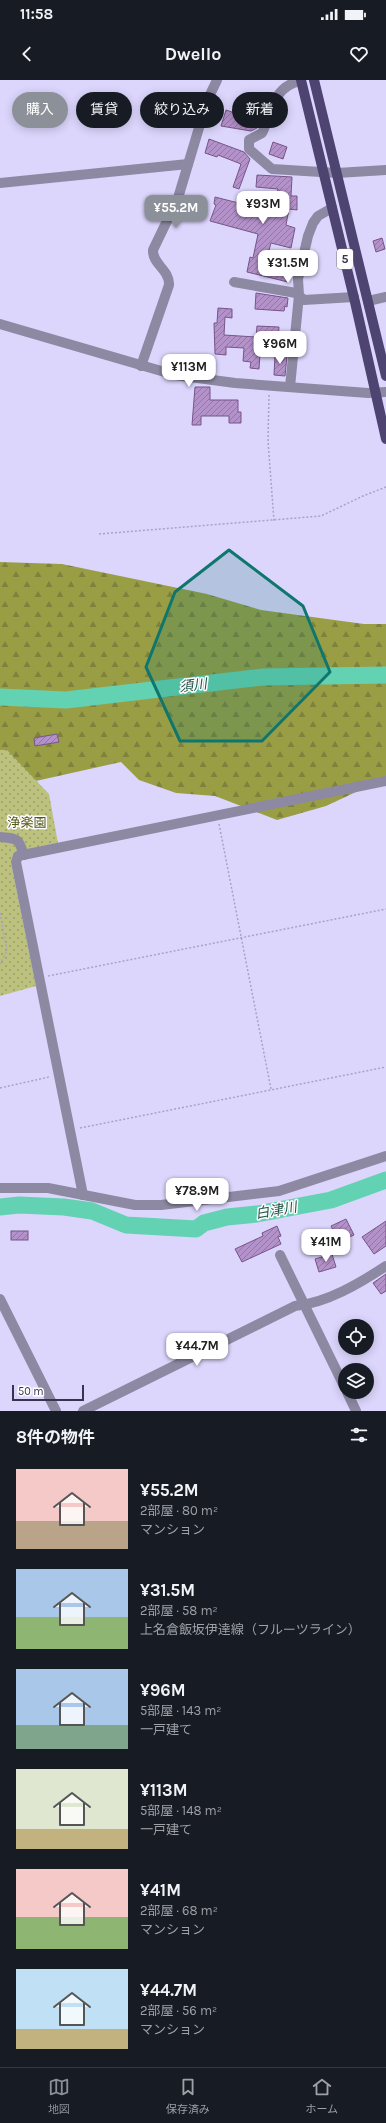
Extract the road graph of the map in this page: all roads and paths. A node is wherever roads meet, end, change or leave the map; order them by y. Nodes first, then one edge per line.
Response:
1 (217, 80) edge
2 (314, 80) edge
3 (301, 81) edge
4 (188, 164) junction
5 (386, 170) edge
6 (324, 173) junction
7 (337, 174) junction
8 (0, 183) edge
9 (332, 208) junction
10 (234, 282) dead end
11 (299, 295) junction
12 (354, 297) junction
13 (386, 297) edge
14 (368, 301) junction
15 (0, 324) edge
16 (141, 366) junction
17 (386, 376) edge
18 (270, 385) junction
19 (290, 387) junction
20 (381, 392) edge
21 (386, 439) edge
22 (386, 487) edge
23 (274, 521) junction
24 (99, 534) dead end
25 (386, 781) edge
26 (217, 814) junction
27 (0, 837) edge
28 (24, 855) junction
29 (386, 909) edge
30 (0, 913) edge
31 (241, 938) junction
32 (0, 964) edge
33 (40, 978) junction
34 (386, 1067) edge
35 (58, 1075) junction
36 (0, 1088) edge
37 (271, 1090) junction
38 (71, 1130) junction
39 (386, 1156) edge
40 (0, 1188) edge
41 (82, 1195) junction
42 (280, 1255) dead end
43 (386, 1266) edge
44 (0, 1299) edge
45 (305, 1305) junction
46 (338, 1373) edge
47 (350, 1399) edge
48 (56, 1411) edge
49 (83, 1411) edge
50 (356, 1411) edge

1 - 4 street
2 - 7 main road, 5
3 - 6 main road, 5
3 - 6 street
4 - 8 street
4 - 16 street
5 - 7 street
6 - 7 street
6 - 9 main road, 5
7 - 14 main road, 5
9 - 11 street
9 - 12 main road, 5
10 - 11 street
11 - 12 street
11 - 19 street
12 - 20 main road, 5
13 - 14 street
14 - 17 main road, 5
15 - 16 street
16 - 18 street
18 - 19 street
18 - 23 path
19 - 20 street
20 - 21 main road, 5
22 - 23 path
23 - 24 path
25 - 26 street
26 - 28 street
26 - 31 path
27 - 28 street
28 - 33 street
29 - 31 path
30 - 32 path
31 - 33 path
31 - 37 path
33 - 35 street
34 - 37 path
35 - 36 path
35 - 38 street
37 - 38 path
38 - 41 street
39 - 41 street
40 - 41 street
42 - 45 street
43 - 45 street
44 - 48 street
45 - 46 street
45 - 49 street
47 - 50 street

